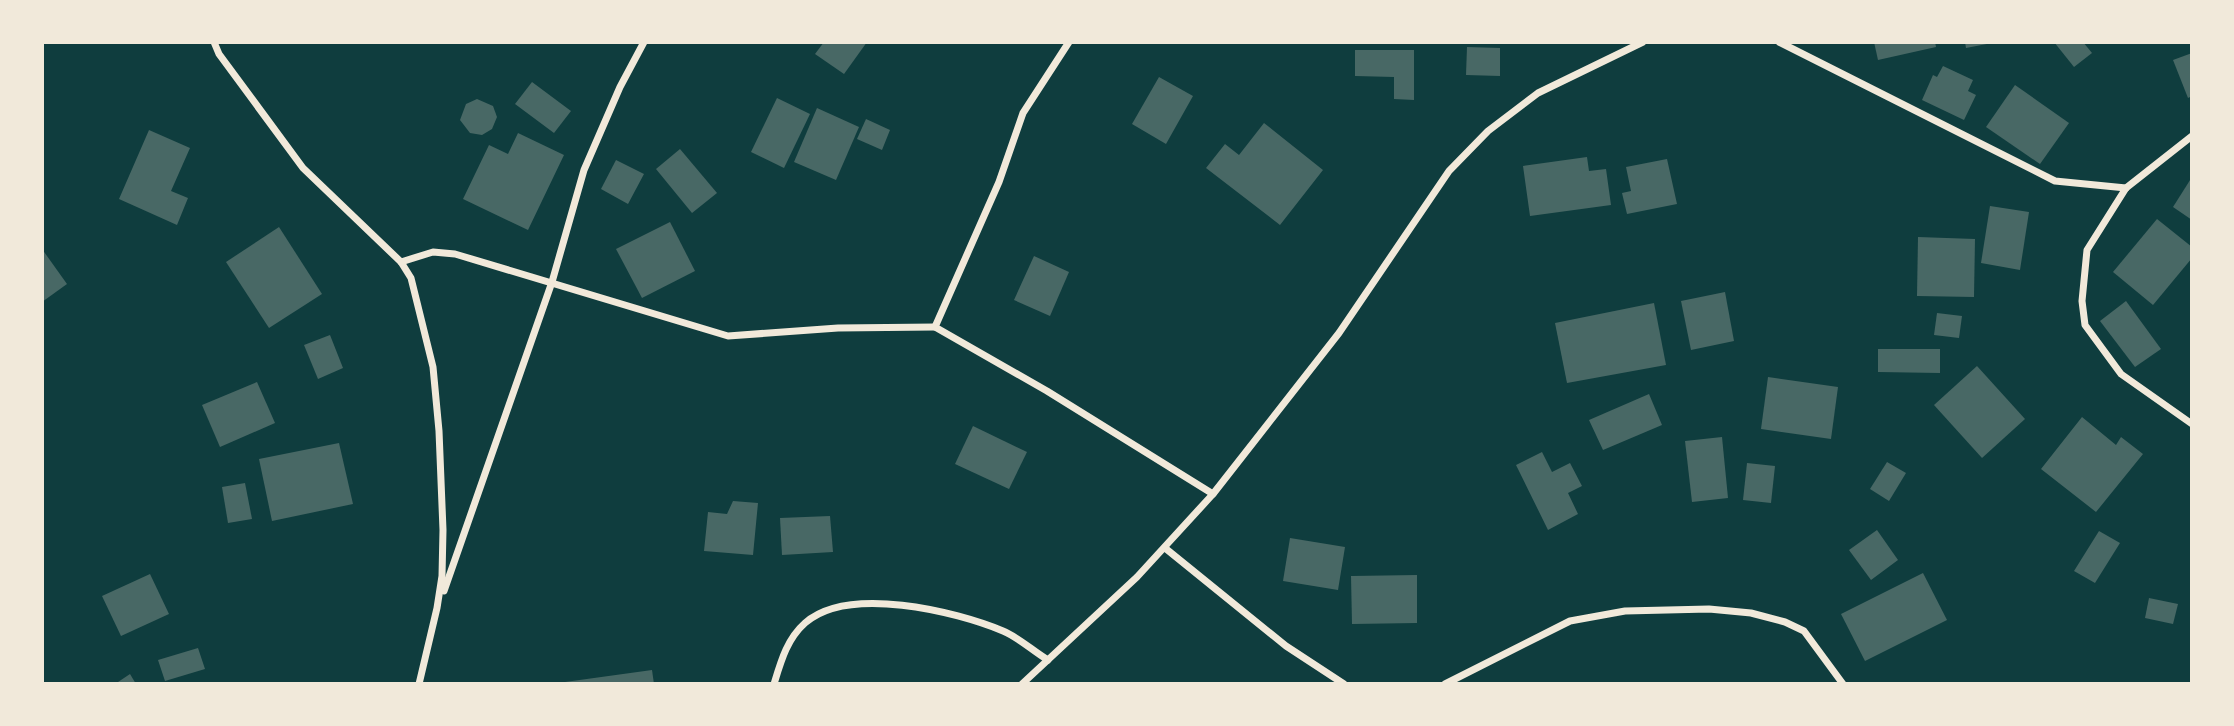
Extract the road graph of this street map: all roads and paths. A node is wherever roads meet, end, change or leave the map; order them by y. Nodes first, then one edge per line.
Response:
1 (214, 42) edge
2 (644, 42) edge
3 (1069, 42) edge
4 (1643, 42) edge
5 (1779, 42) edge
6 (2192, 136) edge
7 (2126, 188) junction
8 (401, 262) junction
9 (552, 282) junction
10 (935, 327) junction
11 (2192, 424) edge
12 (1213, 494) junction
13 (1164, 548) junction
14 (438, 608) junction
15 (1048, 660) junction
16 (419, 684) edge
17 (774, 684) edge
18 (1022, 684) edge
19 (1344, 684) edge
20 (1445, 684) edge
21 (1843, 684) edge

1 - 8 street
2 - 9 street
3 - 10 street
4 - 12 street
5 - 7 street
6 - 7 street
7 - 11 street
8 - 9 street
8 - 14 street
9 - 10 street
9 - 14 street
10 - 12 street
12 - 13 street
13 - 15 street
13 - 19 street
14 - 16 street
15 - 17 street
15 - 18 street
20 - 21 street

